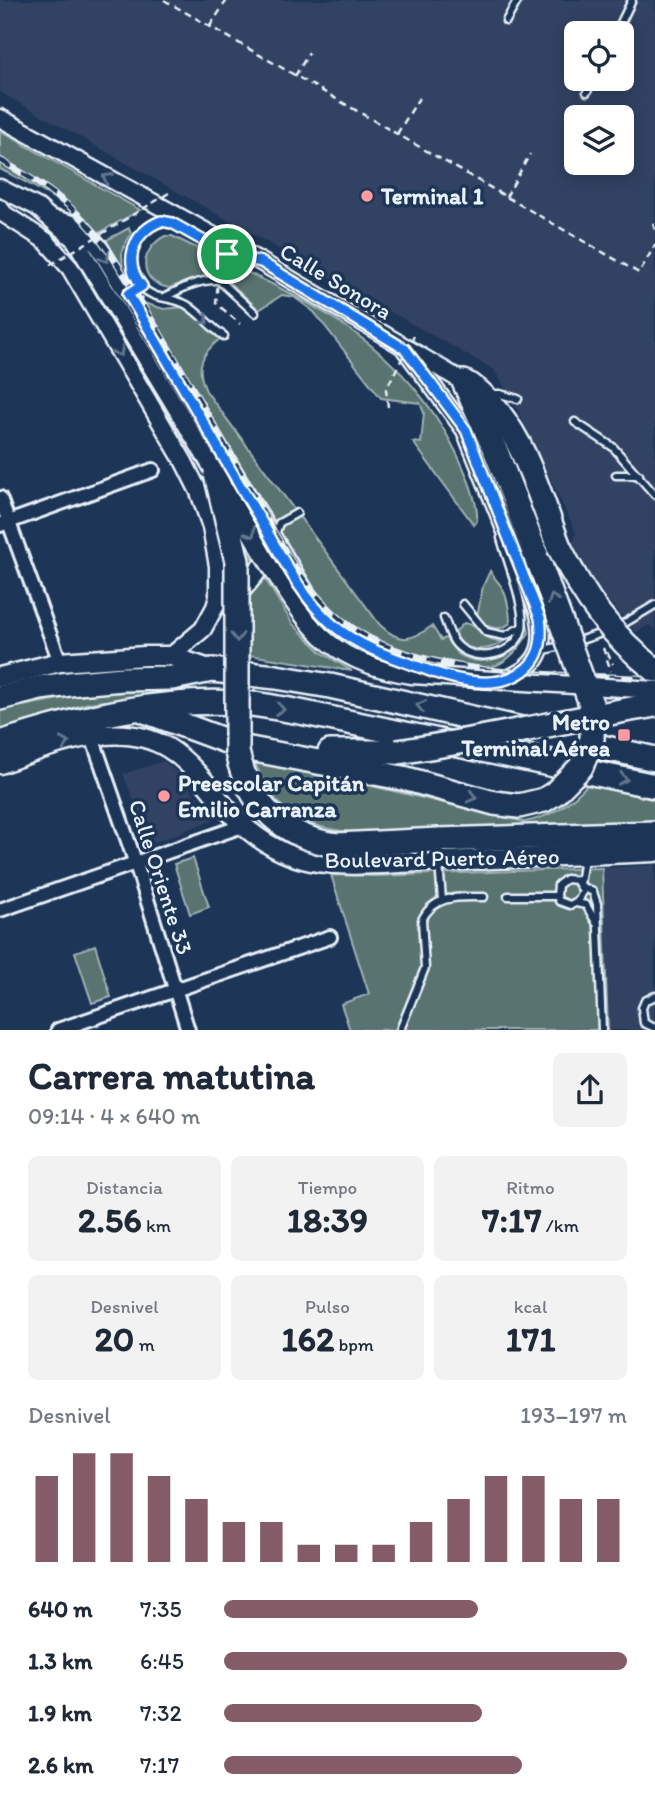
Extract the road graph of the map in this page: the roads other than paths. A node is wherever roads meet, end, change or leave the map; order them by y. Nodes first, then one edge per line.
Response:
1 (518, 0) edge
2 (632, 0) edge
3 (506, 21) dead end
4 (622, 21) edge
5 (0, 118) edge
6 (0, 188) edge
7 (0, 208) edge
8 (53, 219) junction
9 (261, 262) junction
10 (135, 290) junction
11 (165, 297) junction
12 (255, 313) dead end
13 (224, 335) dead end
14 (409, 342) junction
15 (473, 388) junction
16 (518, 399) dead end
17 (575, 422) dead end
18 (153, 470) dead end
19 (216, 474) junction
20 (616, 475) dead end
21 (639, 475) junction
22 (655, 495) edge
23 (0, 498) edge
24 (495, 503) junction
25 (297, 513) dead end
26 (4, 524) edge
27 (274, 543) junction
28 (463, 604) dead end
29 (655, 606) edge
30 (444, 618) dead end
31 (523, 626) junction
32 (203, 629) junction
33 (539, 652) junction
34 (171, 656) junction
35 (60, 662) junction
36 (212, 670) junction
37 (655, 670) edge
38 (0, 677) edge
39 (655, 690) edge
40 (0, 698) edge
41 (655, 705) edge
42 (139, 709) junction
43 (217, 736) junction
44 (92, 737) junction
45 (0, 743) edge
46 (655, 759) edge
47 (0, 764) edge
48 (655, 786) edge
49 (242, 826) junction
50 (655, 833) edge
51 (439, 850) junction
52 (655, 852) edge
53 (584, 855) junction
54 (136, 864) junction
55 (581, 885) junction
56 (556, 896) junction
57 (484, 897) dead end
58 (508, 897) dead end
59 (442, 900) junction
60 (576, 903) junction
61 (0, 910) edge
62 (599, 927) junction
63 (330, 937) dead end
64 (176, 989) junction
65 (655, 996) edge
66 (655, 1028) edge
67 (58, 1030) edge
68 (188, 1030) edge
69 (400, 1030) edge
70 (602, 1030) edge

1 - 3 lane
2 - 4 lane
9 -> 5 street, Calle Sonora
6 - 8 street
7 -> 32 street
8 -> 10 street
8 - 19 street
9 - 10 lane
9 - 14 street, Calle Sonora
10 - 11 lane
10 - 27 street
11 - 12 lane
11 -> 13 lane
14 - 15 street, Calle Sonora
14 - 24 street
15 - 16 lane
15 - 37 highway, bridge
43 -> 15 highway, bridge
17 - 21 lane
18 - 26 street
19 -> 39 street, bridge
19 -> 51 highway, bridge
20 - 21 lane
21 - 22 lane
23 - 26 street
24 - 31 lane
24 - 33 street
25 - 27 lane
26 - 35 street
27 - 32 street
27 - 33 street
28 - 31 lane
29 - 33 lane
30 - 31 lane
32 - 34 street
34 - 35 main road
34 - 36 main road
35 - 38 main road
36 - 40 highway
46 -> 36 highway
41 - 43 highway, bridge
42 - 43 highway
42 - 45 highway
42 -> 48 highway
47 -> 44 main road, Boulevard Puerto Aéreo
44 - 49 main road, Boulevard Puerto Aéreo
44 - 54 street, Calle Oriente 33
49 - 51 main road, Boulevard Puerto Aéreo
49 - 54 street
50 - 51 highway
51 - 53 main road, Boulevard Puerto Aéreo
51 - 59 lane
52 - 53 main road, Boulevard Puerto Aéreo
53 - 55 lane
54 - 61 street
54 - 64 street, Calle Oriente 33
55 - 56 lane
55 - 60 lane
55 - 62 lane
56 - 58 lane
56 - 60 lane
57 - 59 lane
59 - 69 lane
60 - 62 lane
62 - 70 lane
63 - 64 street
64 - 67 street
64 - 68 street, Calle Oriente 33
65 - 66 lane

